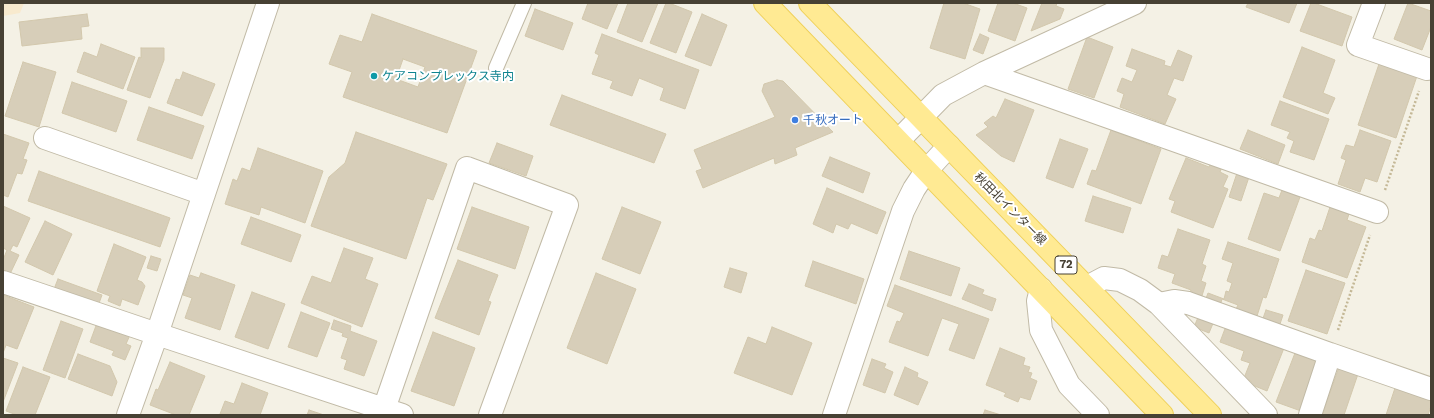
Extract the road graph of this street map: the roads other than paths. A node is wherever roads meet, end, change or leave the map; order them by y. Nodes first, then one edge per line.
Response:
1 (270, 3) edge
2 (524, 3) edge
3 (765, 3) edge
4 (810, 3) edge
5 (1135, 3) edge
6 (1374, 3) edge
7 (496, 68) dead end
8 (1427, 69) road end
9 (984, 73) junction
10 (921, 117) junction
11 (45, 138) dead end
12 (898, 141) junction
13 (948, 146) junction
14 (926, 171) junction
15 (204, 194) junction
16 (1377, 212) road end
17 (3, 282) edge
18 (1087, 287) junction
19 (1041, 288) junction
20 (1159, 304) junction
21 (157, 334) junction
22 (1330, 354) junction
23 (1431, 388) edge
24 (393, 412) edge
25 (128, 415) edge
26 (490, 415) edge
27 (834, 415) edge
28 (1098, 415) edge
29 (1162, 415) edge
30 (1210, 415) edge
31 (1266, 415) edge
32 (1310, 415) edge

1 - 15 street
2 - 7 lane
3 - 12 main road
4 - 10 main road, 秋田北インター線 / 72
5 - 9 street
6 - 8 street
9 - 10 street
9 - 16 street
10 - 12 street
10 - 13 main road, 秋田北インター線 / 72
11 - 15 street
12 - 14 main road
13 - 14 street
13 - 18 main road, 秋田北インター線 / 72
14 - 19 main road
14 - 27 street
15 - 21 street
17 - 21 street
18 - 20 street
18 - 30 main road, 秋田北インター線 / 72
19 - 28 street
19 - 29 main road
20 - 22 street
20 - 31 street
21 - 24 street
21 - 25 street
22 - 23 street
22 - 32 street
24 - 26 street

